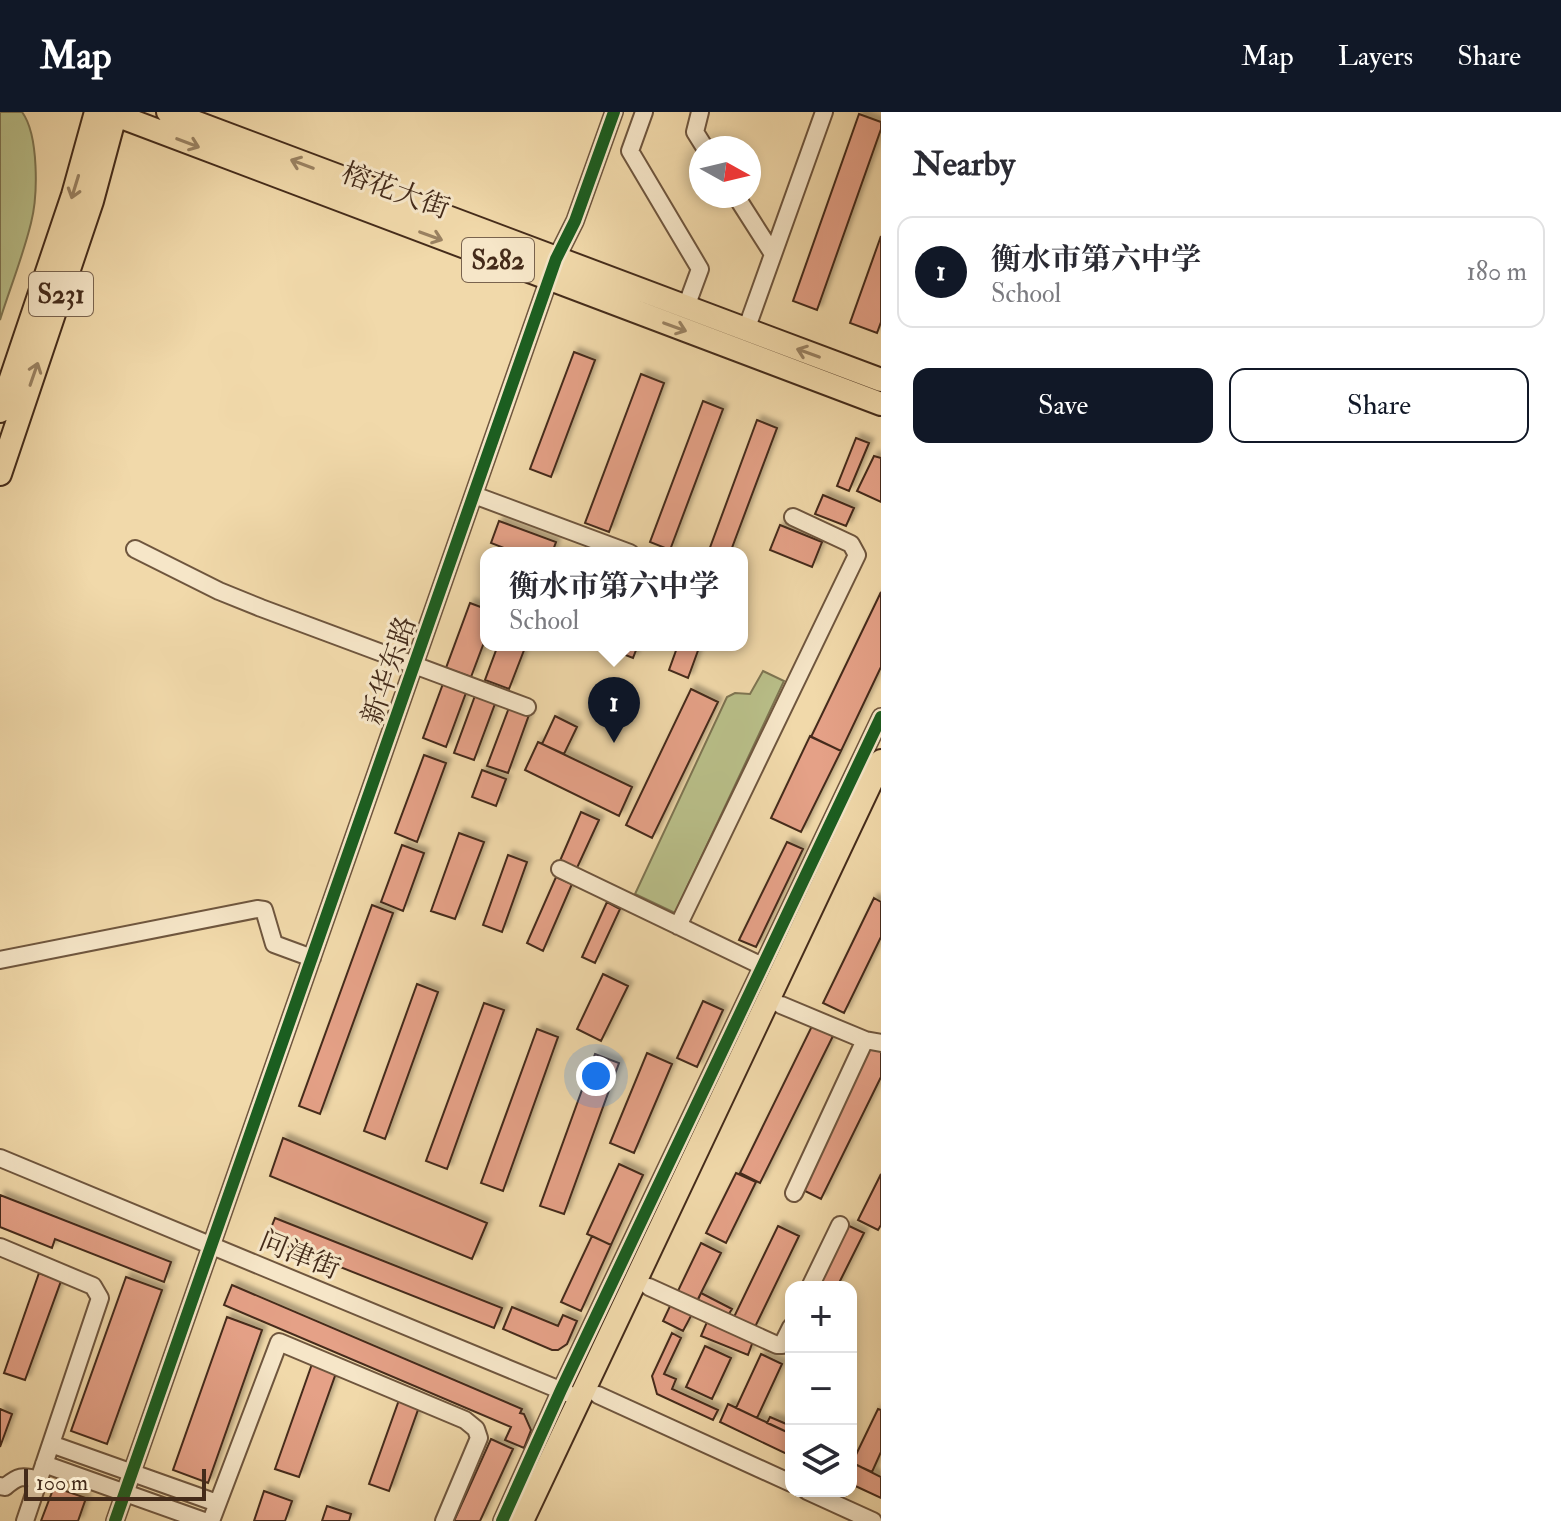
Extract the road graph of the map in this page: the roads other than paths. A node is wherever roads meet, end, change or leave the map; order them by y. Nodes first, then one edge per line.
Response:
1 (168, 112) edge
2 (603, 112) edge
3 (614, 112) edge
4 (644, 112) edge
5 (700, 112) edge
6 (824, 112) edge
7 (109, 113) edge
8 (698, 136) edge
9 (744, 208) edge
10 (773, 254) junction
11 (553, 269) junction
12 (686, 307) junction
13 (746, 330) junction
14 (881, 380) edge
15 (881, 404) edge
16 (0, 411) edge
17 (0, 474) edge
18 (474, 495) junction
19 (793, 517) dead end
20 (614, 547) edge
21 (135, 549) dead end
22 (415, 665) junction
23 (527, 707) dead end
24 (881, 717) edge
25 (881, 761) edge
26 (881, 795) edge
27 (560, 869) dead end
28 (678, 926) junction
29 (312, 958) junction
30 (0, 960) edge
31 (762, 966) junction
32 (781, 1005) junction
33 (873, 1042) edge
34 (0, 1158) edge
35 (794, 1193) dead end
36 (840, 1225) dead end
37 (210, 1245) junction
38 (0, 1247) edge
39 (813, 1281) edge
40 (649, 1287) junction
41 (785, 1339) edge
42 (580, 1394) junction
43 (51, 1444) junction
44 (41, 1472) junction
45 (131, 1472) junction
46 (785, 1480) edge
47 (0, 1486) edge
48 (125, 1492) junction
49 (820, 1497) edge
50 (217, 1503) junction
51 (25, 1521) edge
52 (115, 1521) edge
53 (204, 1521) edge
54 (211, 1521) edge
55 (444, 1521) edge
56 (502, 1521) edge
57 (522, 1521) edge
58 (539, 1521) edge
59 (873, 1521) edge

11 -> 1 main road, 榕花大街 / S282
2 - 11 street, 新华东路
3 - 11 street, 新华东路
4 - 12 street
5 - 8 street
6 - 10 street
7 -> 11 main road, 榕花大街 / S282
7 -> 16 main road, S231
17 -> 7 main road, S231
9 - 10 street
10 - 13 street
11 - 12 main road, 榕花大街 / S282
11 -> 15 main road, 榕花大街 / S282
11 - 18 street, 新华东路
12 - 13 main road, 榕花大街 / S282
14 -> 13 main road, 榕花大街 / S282
18 - 20 street
18 - 22 street, 新华东路
19 - 28 street
21 - 22 street
22 - 23 street
22 - 29 street, 新华东路
24 - 31 street
25 - 42 main road
26 - 32 main road
27 - 28 street
28 - 31 street
29 - 30 street
29 - 37 street, 新华东路
31 - 42 street
32 - 33 street
32 - 40 main road
33 - 35 street
34 - 37 street, 问津街
36 - 39 street
37 - 42 street, 问津街
37 - 45 street, 新华东路
38 - 43 street
40 - 41 street
40 - 42 main road
42 - 46 street, 问津街
42 - 56 street
42 - 57 main road
42 - 58 main road
43 - 44 street
43 - 45 street
44 - 47 street
44 - 48 street
44 - 51 street
45 - 48 street, 新华东路
45 - 50 street
48 - 52 street, 新华东路
48 - 53 street
49 - 59 street
50 - 54 street
50 - 55 street

